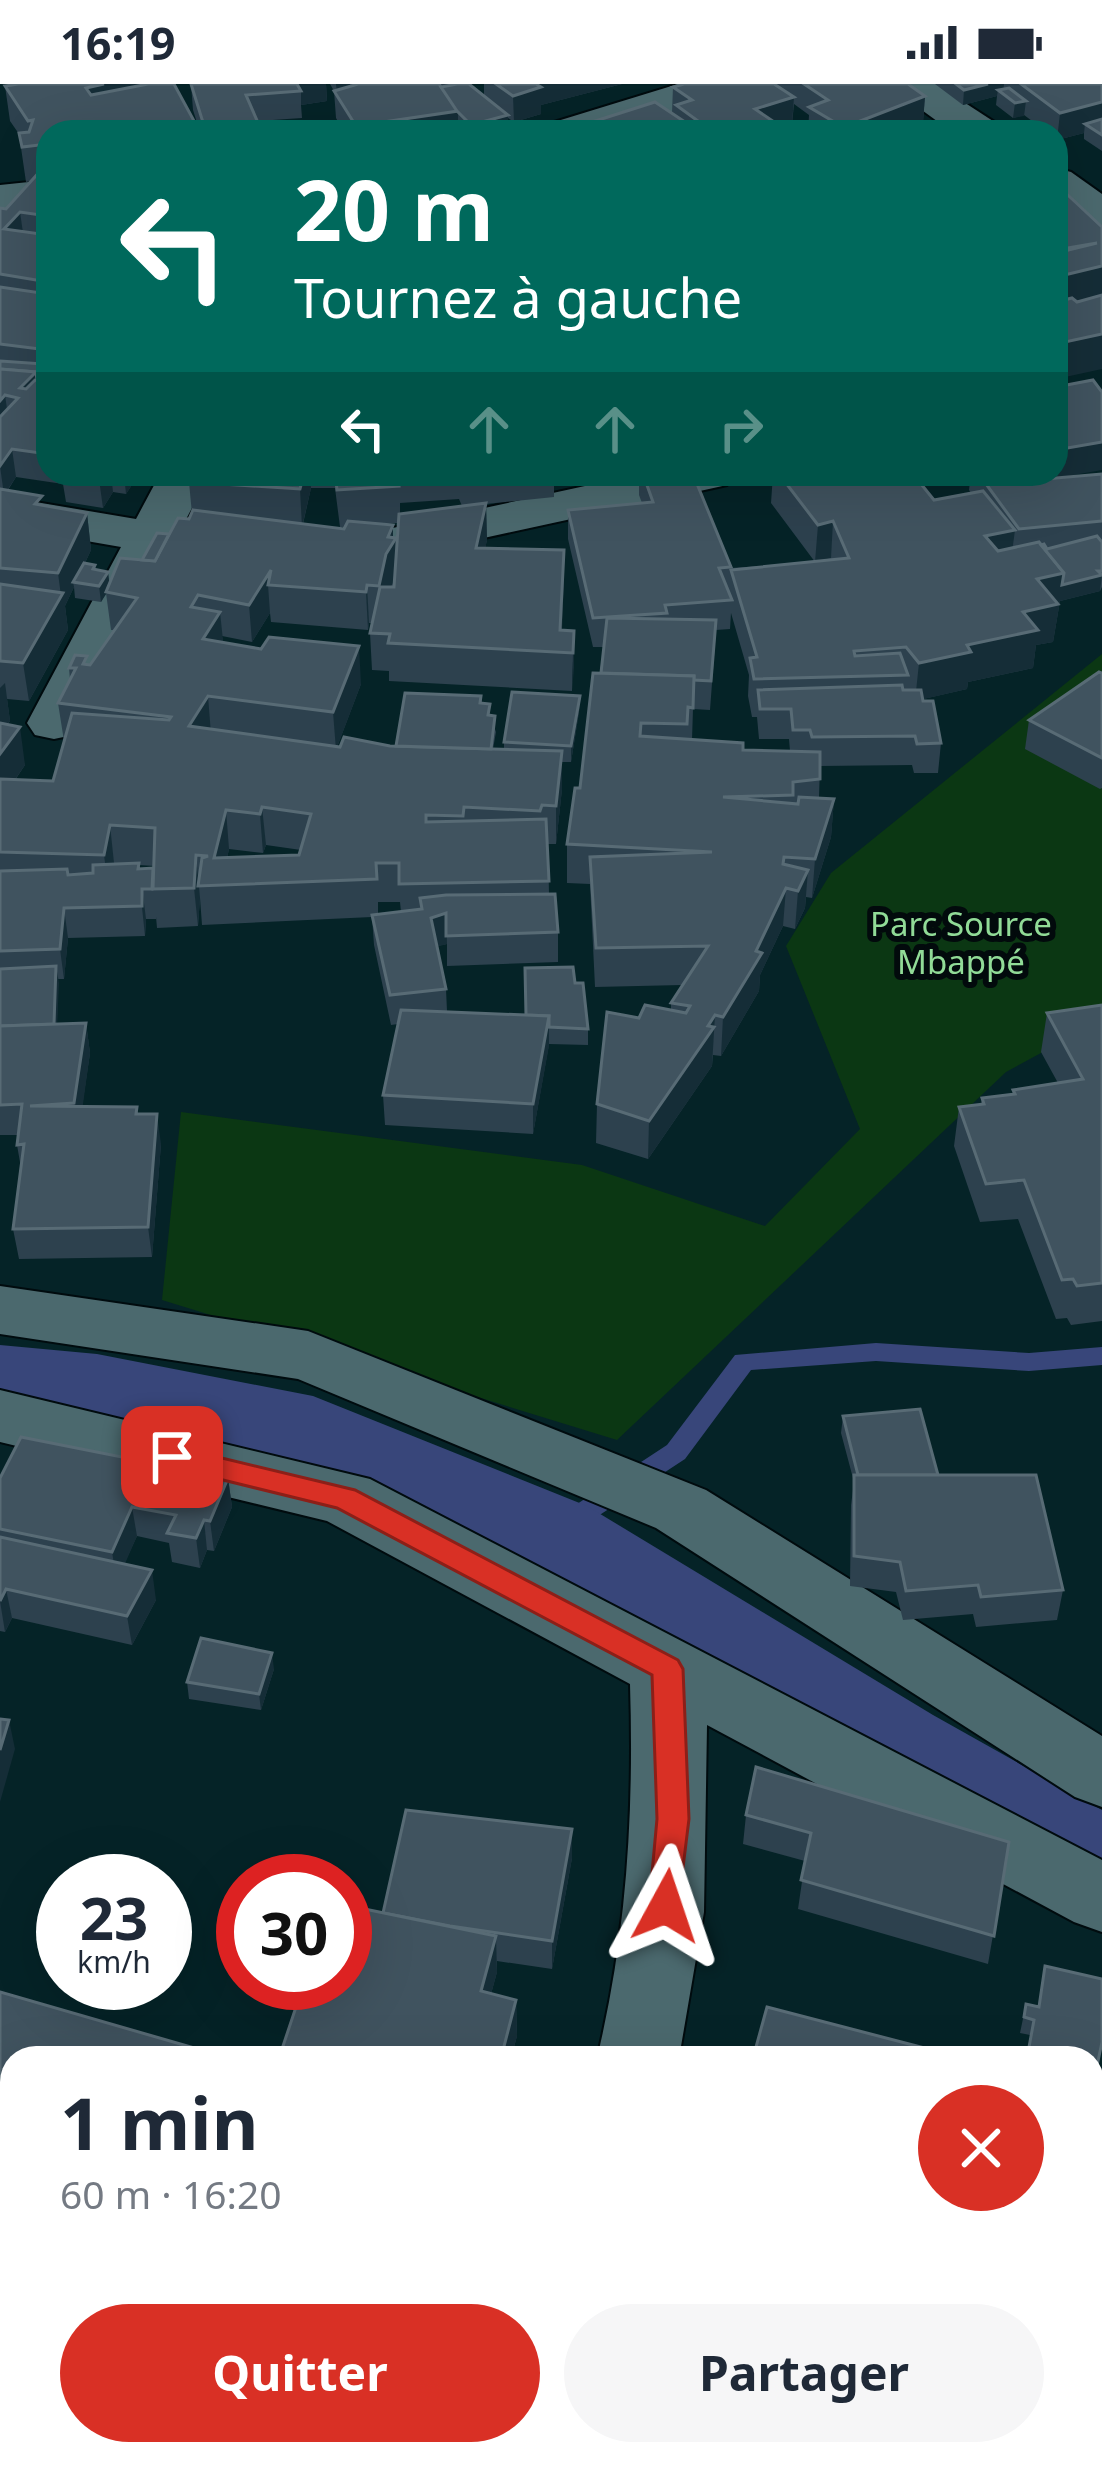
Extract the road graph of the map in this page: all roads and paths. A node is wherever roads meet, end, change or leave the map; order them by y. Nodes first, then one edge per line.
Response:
1 (722, 84) edge
2 (908, 84) edge
3 (605, 120) edge
4 (963, 120) edge
5 (1068, 191) edge
6 (36, 194) edge
7 (1, 197) edge
8 (1102, 215) edge
9 (178, 486) edge
10 (657, 486) edge
11 (0, 511) edge
12 (151, 537) junction
13 (289, 543) edge
14 (356, 543) edge
15 (54, 722) edge
16 (0, 1310) edge
17 (0, 1416) edge
18 (667, 1669) junction
19 (1102, 1775) edge
20 (1102, 1898) edge
21 (640, 2046) edge

1 - 3 street
2 - 4 street
5 - 8 street
6 - 7 street
9 - 12 street
10 - 14 street
11 - 12 street
12 - 13 street
12 - 15 street
16 - 19 street
17 - 18 street
18 - 20 street
18 - 21 street

